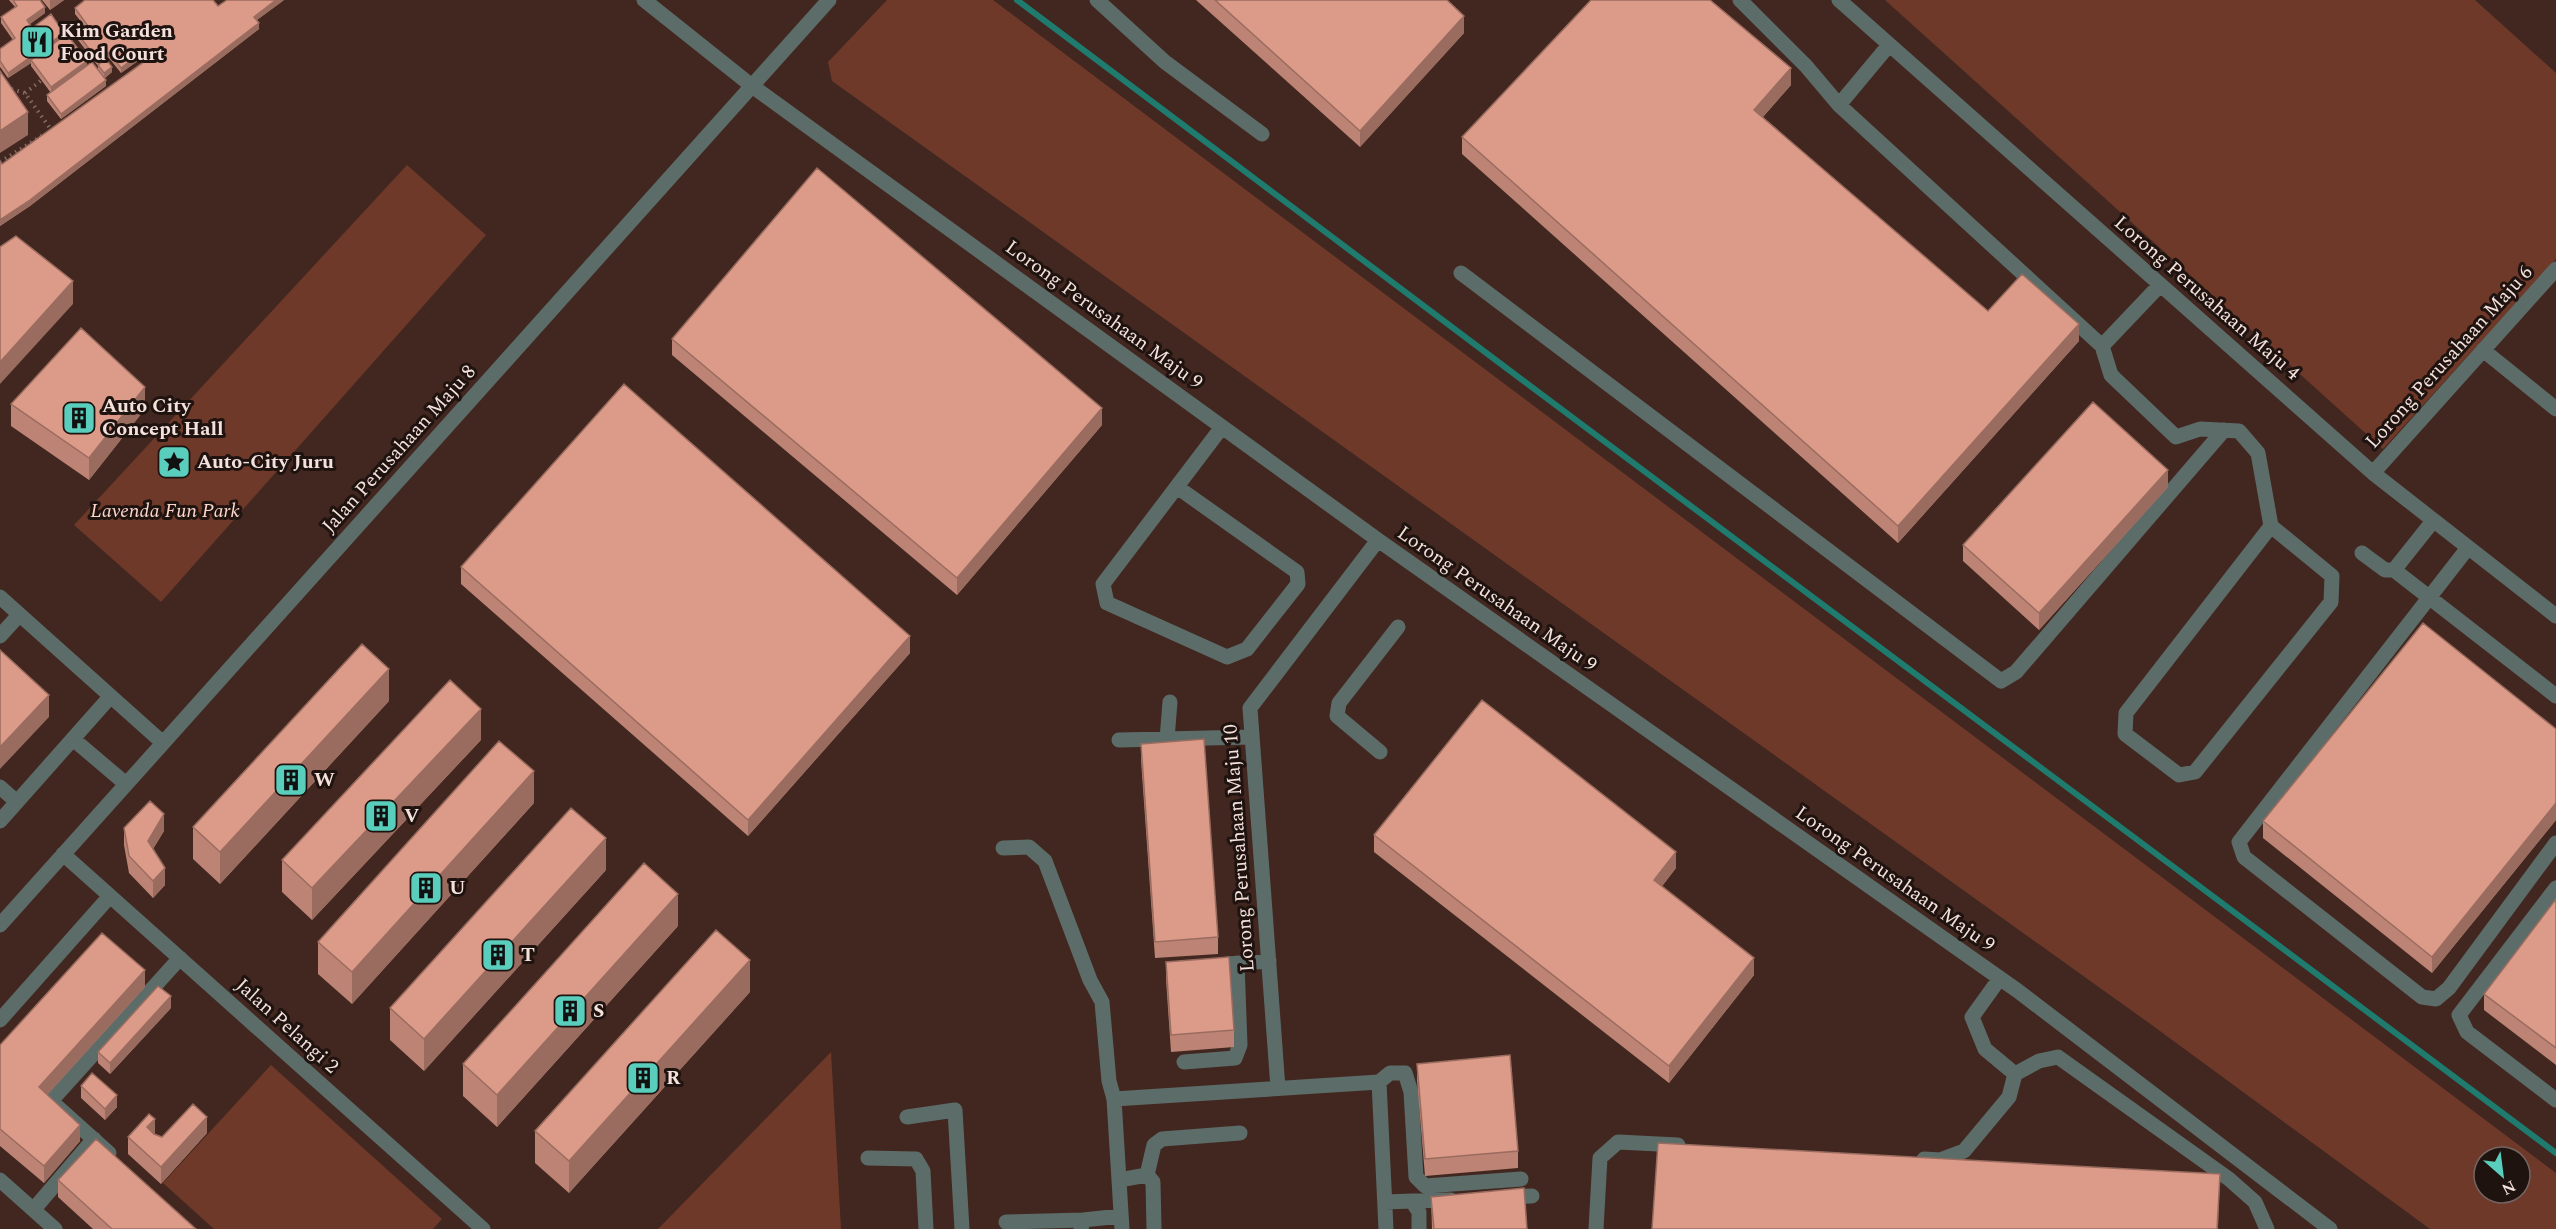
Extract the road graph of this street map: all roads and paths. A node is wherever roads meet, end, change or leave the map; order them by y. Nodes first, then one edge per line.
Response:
1 (644, 0) edge
2 (829, 0) edge
3 (1097, 0) edge
4 (1740, 0) edge
5 (1839, 0) edge
6 (1889, 45) junction
7 (52, 73) edge
8 (0, 86) edge
9 (752, 86) junction
10 (25, 93) junction
11 (1839, 105) junction
12 (1262, 134) dead end
13 (0, 162) edge
14 (2556, 269) edge
15 (1461, 273) dead end
16 (2160, 285) junction
17 (2102, 346) junction
18 (2483, 350) junction
19 (2556, 409) edge
20 (1222, 427) junction
21 (2224, 430) junction
22 (2373, 473) junction
23 (1177, 487) junction
24 (2433, 521) junction
25 (2271, 526) junction
26 (1378, 540) junction
27 (2467, 549) junction
28 (2362, 553) dead end
29 (2394, 570) junction
30 (0, 597) edge
31 (2430, 597) junction
32 (19, 615) junction
33 (2556, 616) edge
34 (1398, 627) dead end
35 (0, 636) edge
36 (2556, 696) edge
37 (110, 697) junction
38 (1170, 702) dead end
39 (1252, 737) junction
40 (73, 738) junction
41 (1167, 739) junction
42 (1119, 740) dead end
43 (163, 743) junction
44 (1380, 752) dead end
45 (126, 784) junction
46 (0, 788) edge
47 (16, 802) junction
48 (0, 821) edge
49 (2556, 843) edge
50 (1003, 848) dead end
51 (63, 854) junction
52 (2556, 888) edge
53 (110, 896) junction
54 (0, 925) edge
55 (180, 958) junction
56 (1269, 961) junction
57 (1237, 963) junction
58 (1214, 964) edge
59 (2000, 978) junction
60 (0, 1020) edge
61 (1184, 1062) dead end
62 (2015, 1074) junction
63 (1379, 1082) junction
64 (1278, 1088) junction
65 (1114, 1100) junction
66 (2556, 1100) edge
67 (907, 1117) dead end
68 (1240, 1133) dead end
69 (94, 1139) junction
70 (1690, 1146) edge
71 (868, 1158) dead end
72 (1904, 1158) edge
73 (119, 1162) edge
74 (1147, 1175) junction
75 (1521, 1179) dead end
76 (0, 1180) edge
77 (1119, 1180) junction
78 (1532, 1196) dead end
79 (1412, 1201) junction
80 (1385, 1202) junction
81 (34, 1209) junction
82 (1006, 1222) dead end
83 (1122, 1222) edge
84 (1082, 1224) edge
85 (56, 1229) edge
86 (483, 1229) edge
87 (927, 1229) edge
88 (962, 1229) edge
89 (1154, 1229) edge
90 (1386, 1229) edge
91 (1419, 1229) edge
92 (1596, 1229) edge
93 (2267, 1229) edge
94 (2330, 1229) edge

1 - 9 street, Lorong Perusahaan Maju 9
2 - 9 street, Jalan Perusahaan Maju 8
3 - 12 street
4 - 11 street
5 - 6 street, Lorong Perusahaan Maju 4
6 - 11 street
6 - 16 street, Lorong Perusahaan Maju 4
7 - 10 path
8 - 10 path
9 - 20 street, Lorong Perusahaan Maju 9
9 - 43 street, Jalan Perusahaan Maju 8
10 - 13 path
11 - 17 street
14 - 18 street, Lorong Perusahaan Maju 6
15 - 21 street
16 - 17 street
16 - 22 street, Lorong Perusahaan Maju 4
17 - 21 street
18 - 19 street
18 - 22 street, Lorong Perusahaan Maju 6
20 - 23 street
20 - 26 street, Lorong Perusahaan Maju 9
21 - 25 street
22 - 24 street, Lorong Perusahaan Maju 4
23 - 23 street
24 - 27 street, Lorong Perusahaan Maju 4
24 - 29 street
25 - 25 street
26 - 39 street, Lorong Perusahaan Maju 10
26 - 59 street, Lorong Perusahaan Maju 9
27 - 31 street
27 - 33 street, Lorong Perusahaan Maju 4
28 - 29 street
29 - 31 street
30 - 32 street
31 - 36 street
31 - 49 street
32 - 35 street
32 - 37 street
34 - 44 street
37 - 40 street
37 - 43 street
38 - 41 street
39 - 41 street
39 - 56 street, Lorong Perusahaan Maju 10
40 - 45 street
40 - 47 street
41 - 42 street
43 - 45 street, Jalan Perusahaan Maju 8
45 - 51 street, Jalan Perusahaan Maju 8
46 - 47 street
47 - 48 street
50 - 65 street
51 - 53 street, Jalan Pelangi 2
51 - 54 street, Jalan Perusahaan Maju 8
52 - 66 street
53 - 55 street, Jalan Pelangi 2
53 - 60 street
55 - 69 street
55 - 86 street, Jalan Pelangi 2
56 - 57 street
56 - 64 street, Lorong Perusahaan Maju 10
57 - 58 street
57 - 61 street
59 - 62 street
59 - 94 street, Lorong Perusahaan Maju 9
62 - 72 street
62 - 93 street
63 - 64 street
63 - 75 street
63 - 80 street
64 - 65 street
65 - 77 street
67 - 88 street
68 - 74 street
69 - 73 street
69 - 81 street
70 - 92 street
71 - 87 street
74 - 77 street
74 - 89 street
76 - 81 street
77 - 83 street
78 - 79 street
79 - 80 street
79 - 91 street
80 - 90 street
81 - 85 street
82 - 84 street
83 - 84 street

